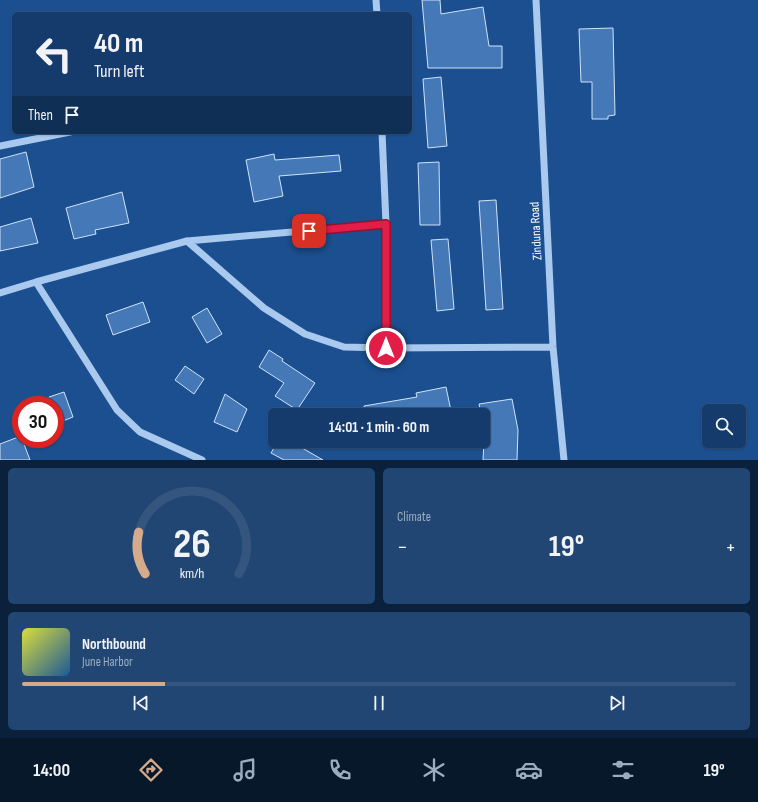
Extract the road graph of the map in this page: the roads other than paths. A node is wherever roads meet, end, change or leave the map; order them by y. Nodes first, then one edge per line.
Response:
1 (376, 0) edge
2 (536, 0) edge
3 (377, 12) edge
4 (60, 134) edge
5 (382, 134) edge
6 (0, 146) edge
7 (386, 224) junction
8 (187, 241) junction
9 (36, 282) junction
10 (0, 293) edge
11 (552, 347) junction
12 (386, 348) junction
13 (202, 460) edge
14 (564, 460) edge

1 - 3 street
2 - 11 street, Zinduna Road
4 - 6 street
5 - 7 street
7 - 8 street
7 - 12 street
8 - 9 street
8 - 12 street
9 - 10 street
9 - 13 street
11 - 12 street
11 - 14 street, Zinduna Road

